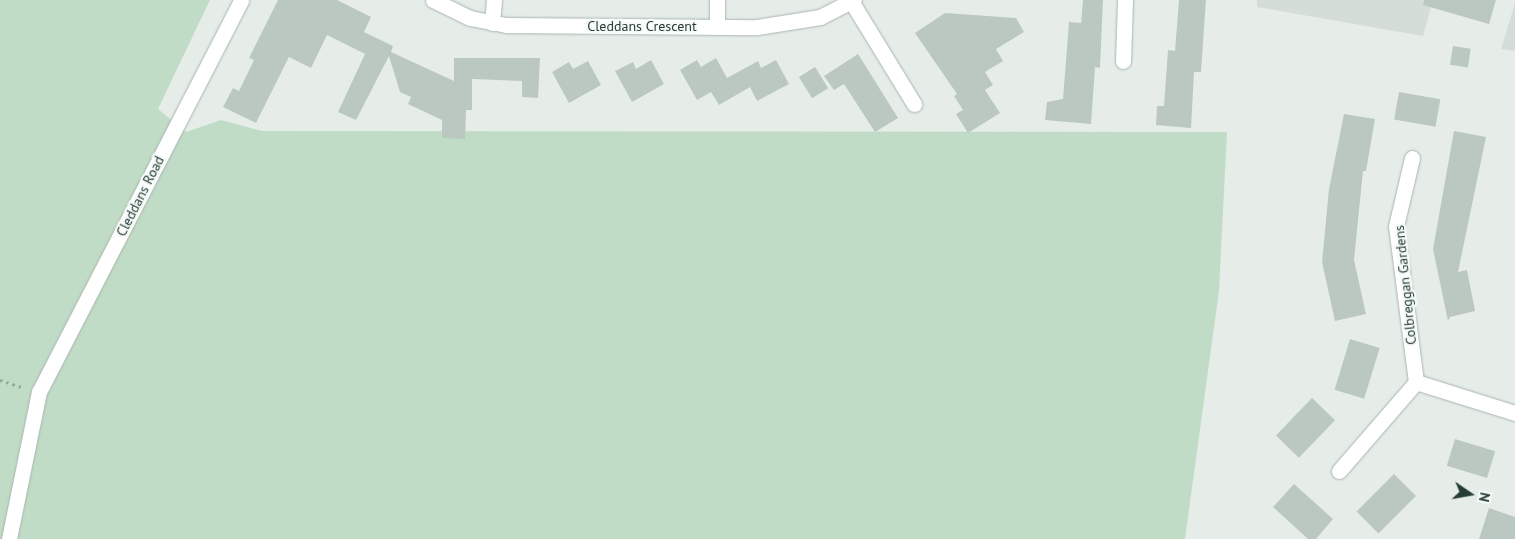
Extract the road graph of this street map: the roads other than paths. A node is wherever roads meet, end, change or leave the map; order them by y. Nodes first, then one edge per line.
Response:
1 (241, 0) edge
2 (433, 0) edge
3 (494, 0) edge
4 (717, 0) edge
5 (1125, 0) edge
6 (853, 1) edge
7 (492, 23) junction
8 (717, 26) junction
9 (1123, 61) dead end
10 (914, 104) dead end
11 (1412, 158) dead end
12 (1416, 382) junction
13 (1515, 413) edge
14 (1339, 470) dead end
15 (9, 539) edge

1 - 15 street, Cleddans Road
2 - 7 street, Cleddans Crescent
3 - 7 street
4 - 8 street
5 - 9 street
6 - 8 street, Cleddans Crescent
6 - 10 street, Cleddans Crescent
7 - 8 street, Cleddans Crescent
11 - 12 street, Colbreggan Gardens
12 - 13 street
12 - 14 street

